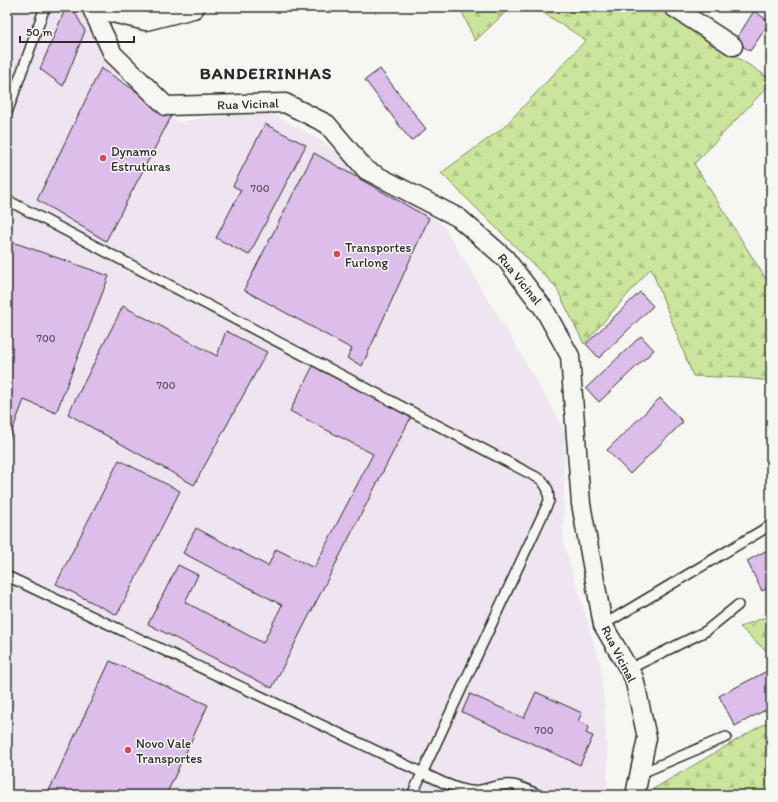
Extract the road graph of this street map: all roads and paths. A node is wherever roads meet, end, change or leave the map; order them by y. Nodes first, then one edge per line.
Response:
1 (45, 7) edge
2 (91, 7) edge
3 (104, 7) edge
4 (193, 7) edge
5 (673, 7) edge
6 (733, 46) dead end
7 (7, 113) edge
8 (7, 200) edge
9 (771, 525) edge
10 (7, 576) edge
11 (738, 606) dead end
12 (604, 625) junction
13 (629, 669) junction
14 (726, 737) dead end
15 (422, 773) junction
16 (639, 774) junction
17 (412, 795) edge
18 (538, 795) edge
19 (635, 795) edge

1 - 7 lane
2 - 12 street, Rua Vicinal
3 - 4 street
5 - 6 street
8 - 15 lane
9 - 12 lane
10 - 15 lane
11 - 13 lane
12 - 13 street, Rua Vicinal
13 - 16 street, Rua Vicinal
14 - 16 lane
15 - 17 lane
15 - 18 lane
16 - 19 street, Rua Vicinal

